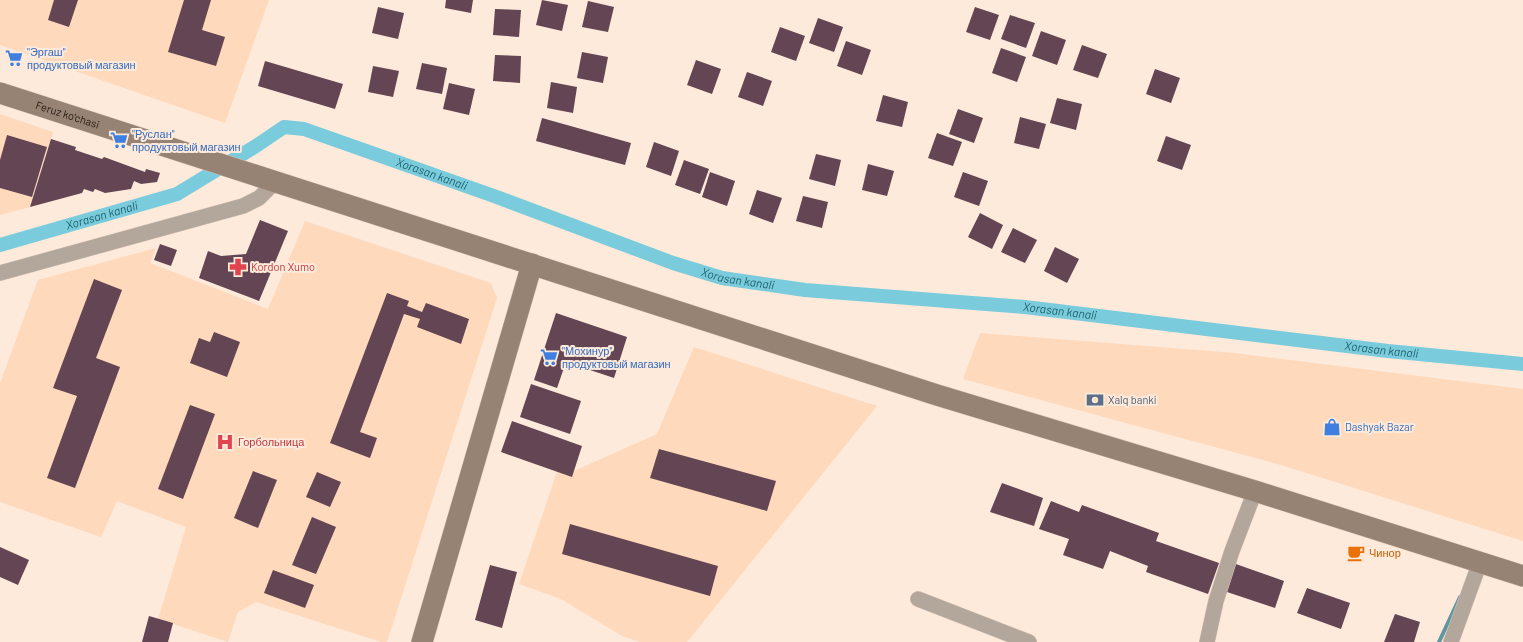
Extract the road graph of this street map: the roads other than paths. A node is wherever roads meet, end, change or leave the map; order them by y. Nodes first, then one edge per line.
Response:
1 (0, 93) edge
2 (275, 182) junction
3 (532, 264) junction
4 (0, 273) edge
5 (1255, 491) junction
6 (1480, 562) junction
7 (1523, 576) edge
8 (918, 599) dead end
9 (422, 642) edge
10 (1029, 642) edge
11 (1207, 642) edge
12 (1451, 642) edge

1 - 2 main road, Feruz ko'chasi
2 - 3 main road, Feruz ko'chasi
2 - 4 street
3 - 5 main road, Feruz ko'chasi
3 - 9 main road
5 - 6 main road, Feruz ko'chasi
5 - 11 street
6 - 7 main road, Feruz ko'chasi
6 - 12 street
8 - 10 street

